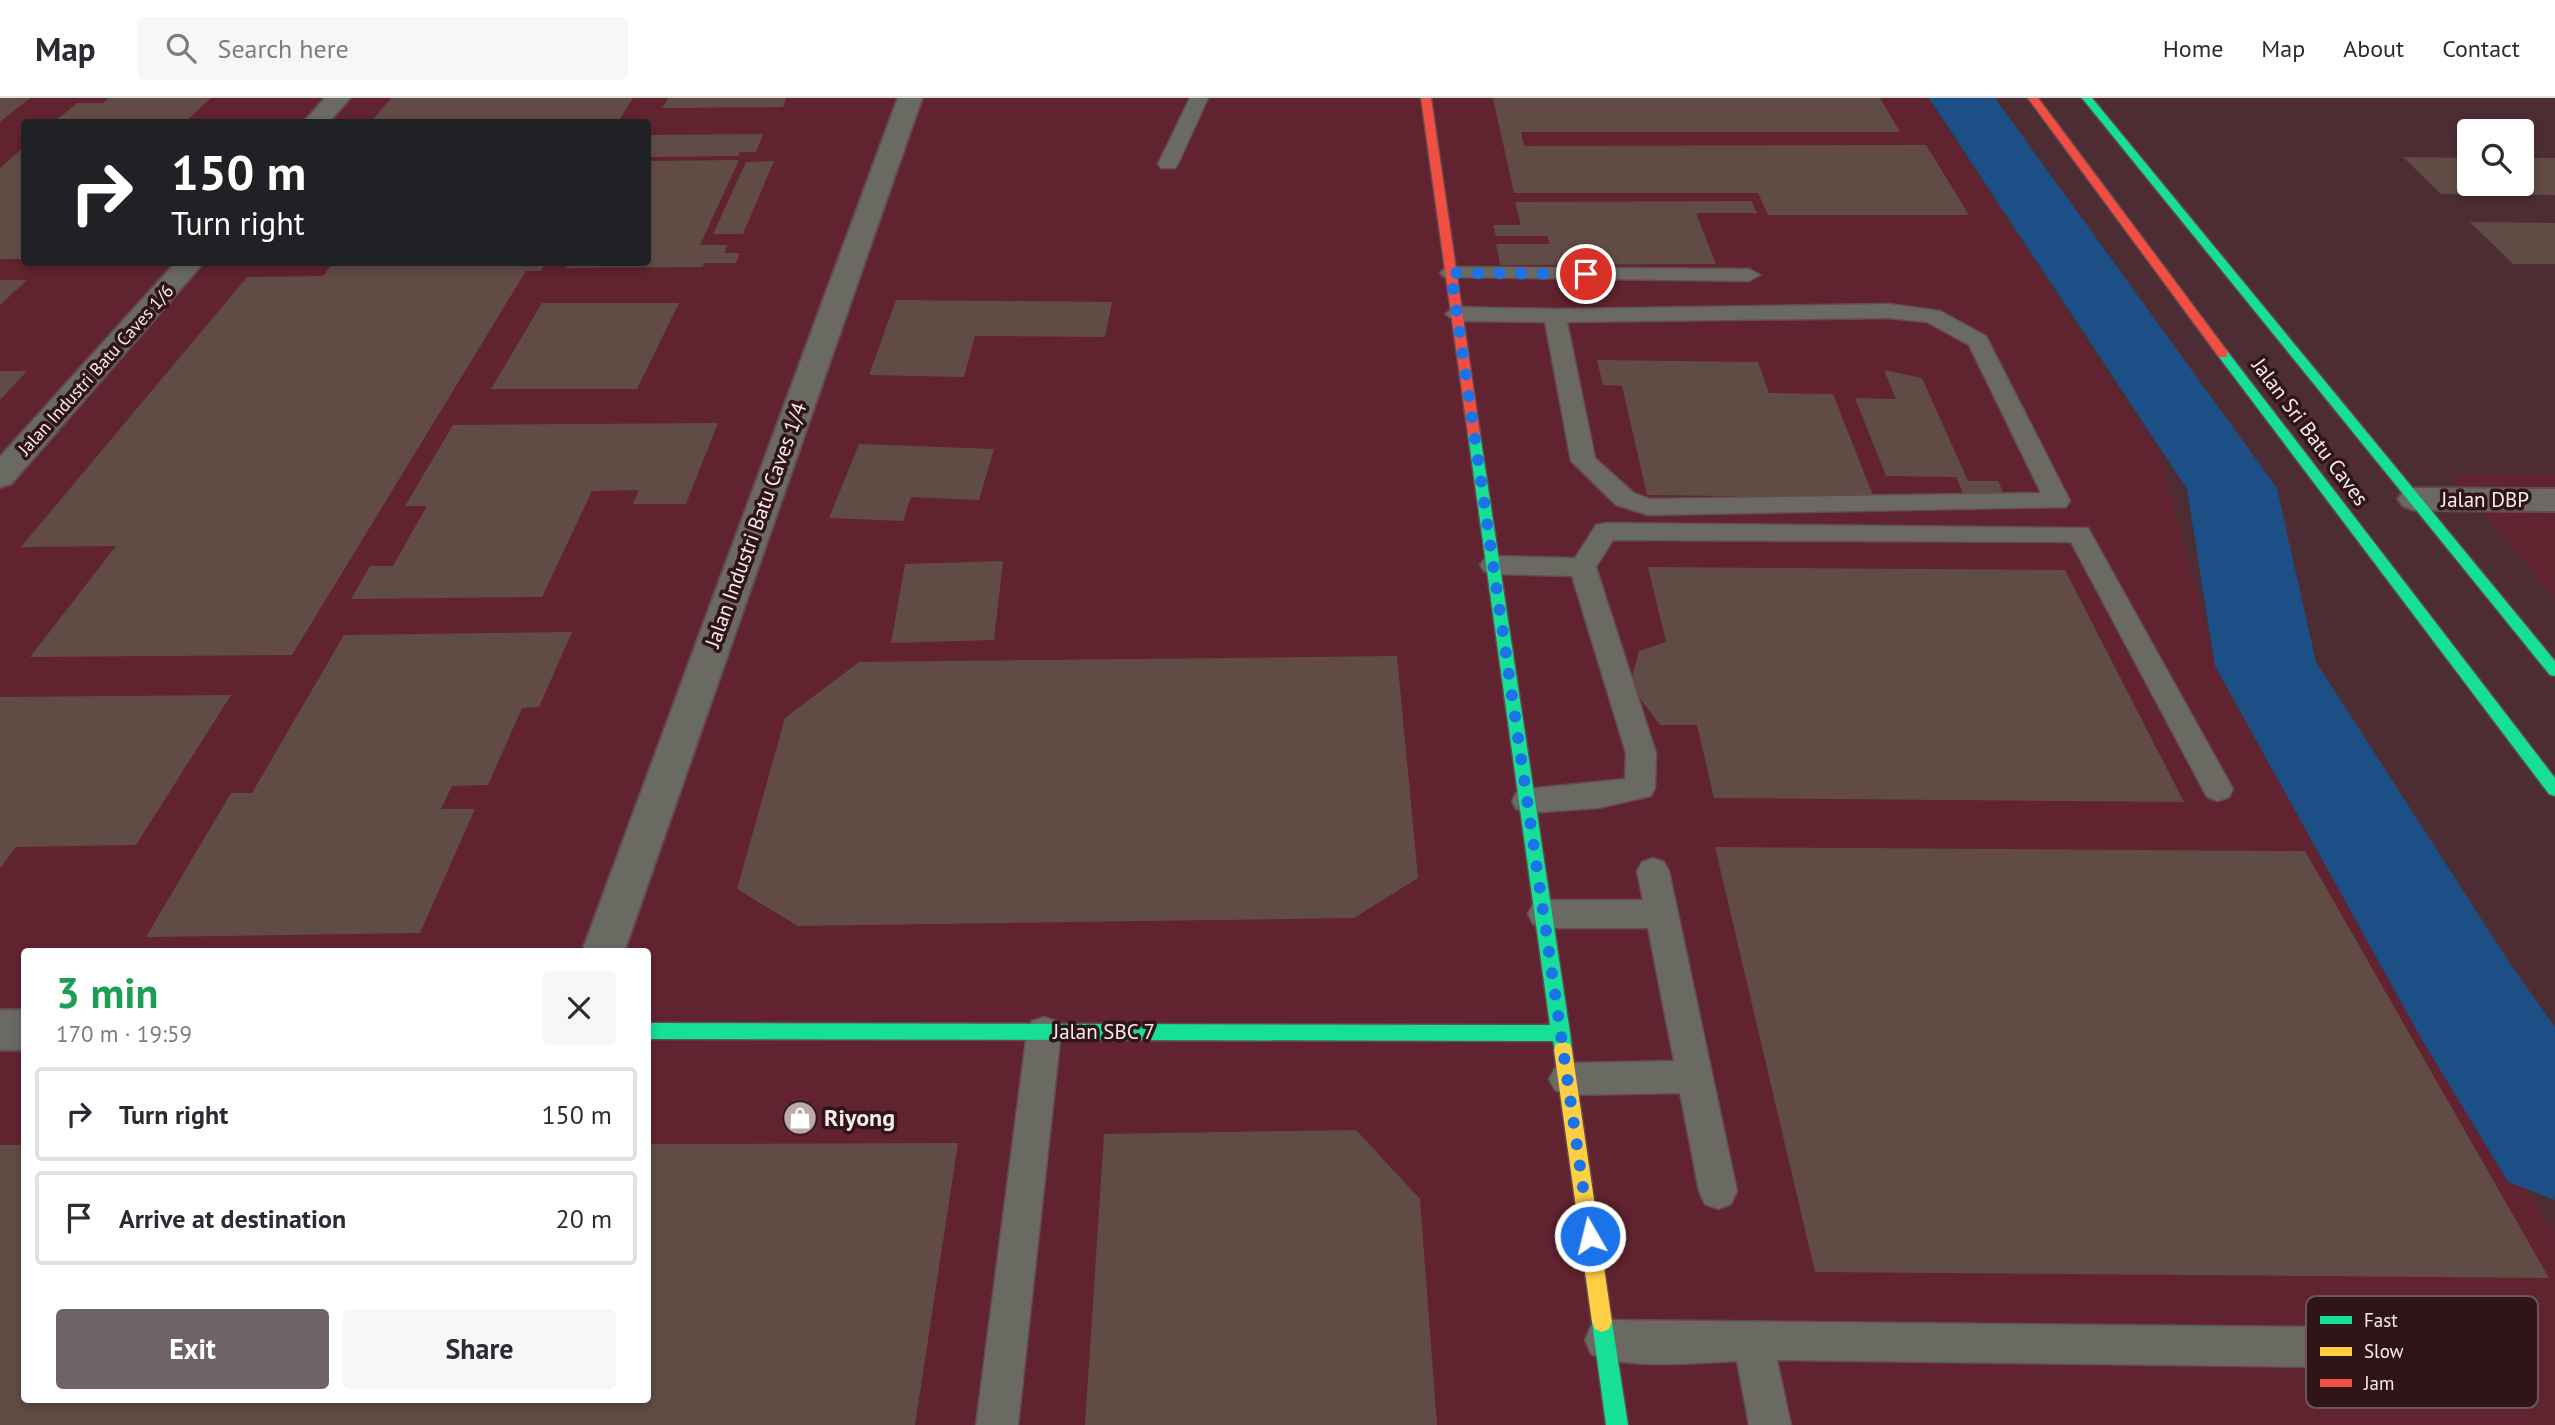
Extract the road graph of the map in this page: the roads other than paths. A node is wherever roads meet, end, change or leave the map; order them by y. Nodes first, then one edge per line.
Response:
1 (338, 98) edge
2 (910, 98) edge
3 (1199, 98) edge
4 (1426, 98) edge
5 (2033, 98) edge
6 (2087, 98) edge
7 (319, 119) edge
8 (1168, 164) dead end
9 (187, 266) edge
10 (1451, 273) junction
11 (1749, 275) dead end
12 (1456, 314) junction
13 (1555, 316) junction
14 (0, 477) edge
15 (2414, 499) junction
16 (2555, 500) edge
17 (1493, 565) junction
18 (1583, 567) junction
19 (2555, 671) edge
20 (2218, 789) dead end
21 (2555, 790) edge
22 (1527, 801) junction
23 (1653, 872) dead end
24 (1544, 914) junction
25 (1662, 914) junction
26 (604, 948) edge
27 (0, 1030) edge
28 (21, 1030) edge
29 (651, 1031) edge
30 (1044, 1032) junction
31 (1561, 1033) junction
32 (1696, 1077) junction
33 (1567, 1079) junction
34 (1718, 1191) dead end
35 (1605, 1340) junction
36 (1753, 1340) junction
37 (2306, 1347) edge
38 (997, 1425) edge
39 (1617, 1425) edge
40 (1769, 1425) edge

1 - 7 street
2 - 26 street, Jalan Industri Batu Caves 1/4
3 - 8 lane
4 - 10 street
5 - 21 street, Jalan Sri Batu Caves
6 - 15 street, Jalan Sri Batu Caves
9 - 14 street, Jalan Industri Batu Caves 1/6
10 - 11 lane
10 - 12 street
12 - 13 lane
12 - 17 street
13 - 13 lane
15 - 16 street, Jalan DBP
15 - 19 street, Jalan Sri Batu Caves
17 - 18 lane
17 - 22 street
18 - 20 lane
18 - 22 lane
22 - 24 street
23 - 25 lane
24 - 25 lane
24 - 31 street
25 - 32 lane
27 - 28 street
29 - 30 street, Jalan SBC 7
30 - 31 street, Jalan SBC 7
30 - 38 lane
31 - 33 street
32 - 33 lane
32 - 34 lane
33 - 35 street
35 - 36 lane
35 - 39 street
36 - 37 lane
36 - 40 lane

